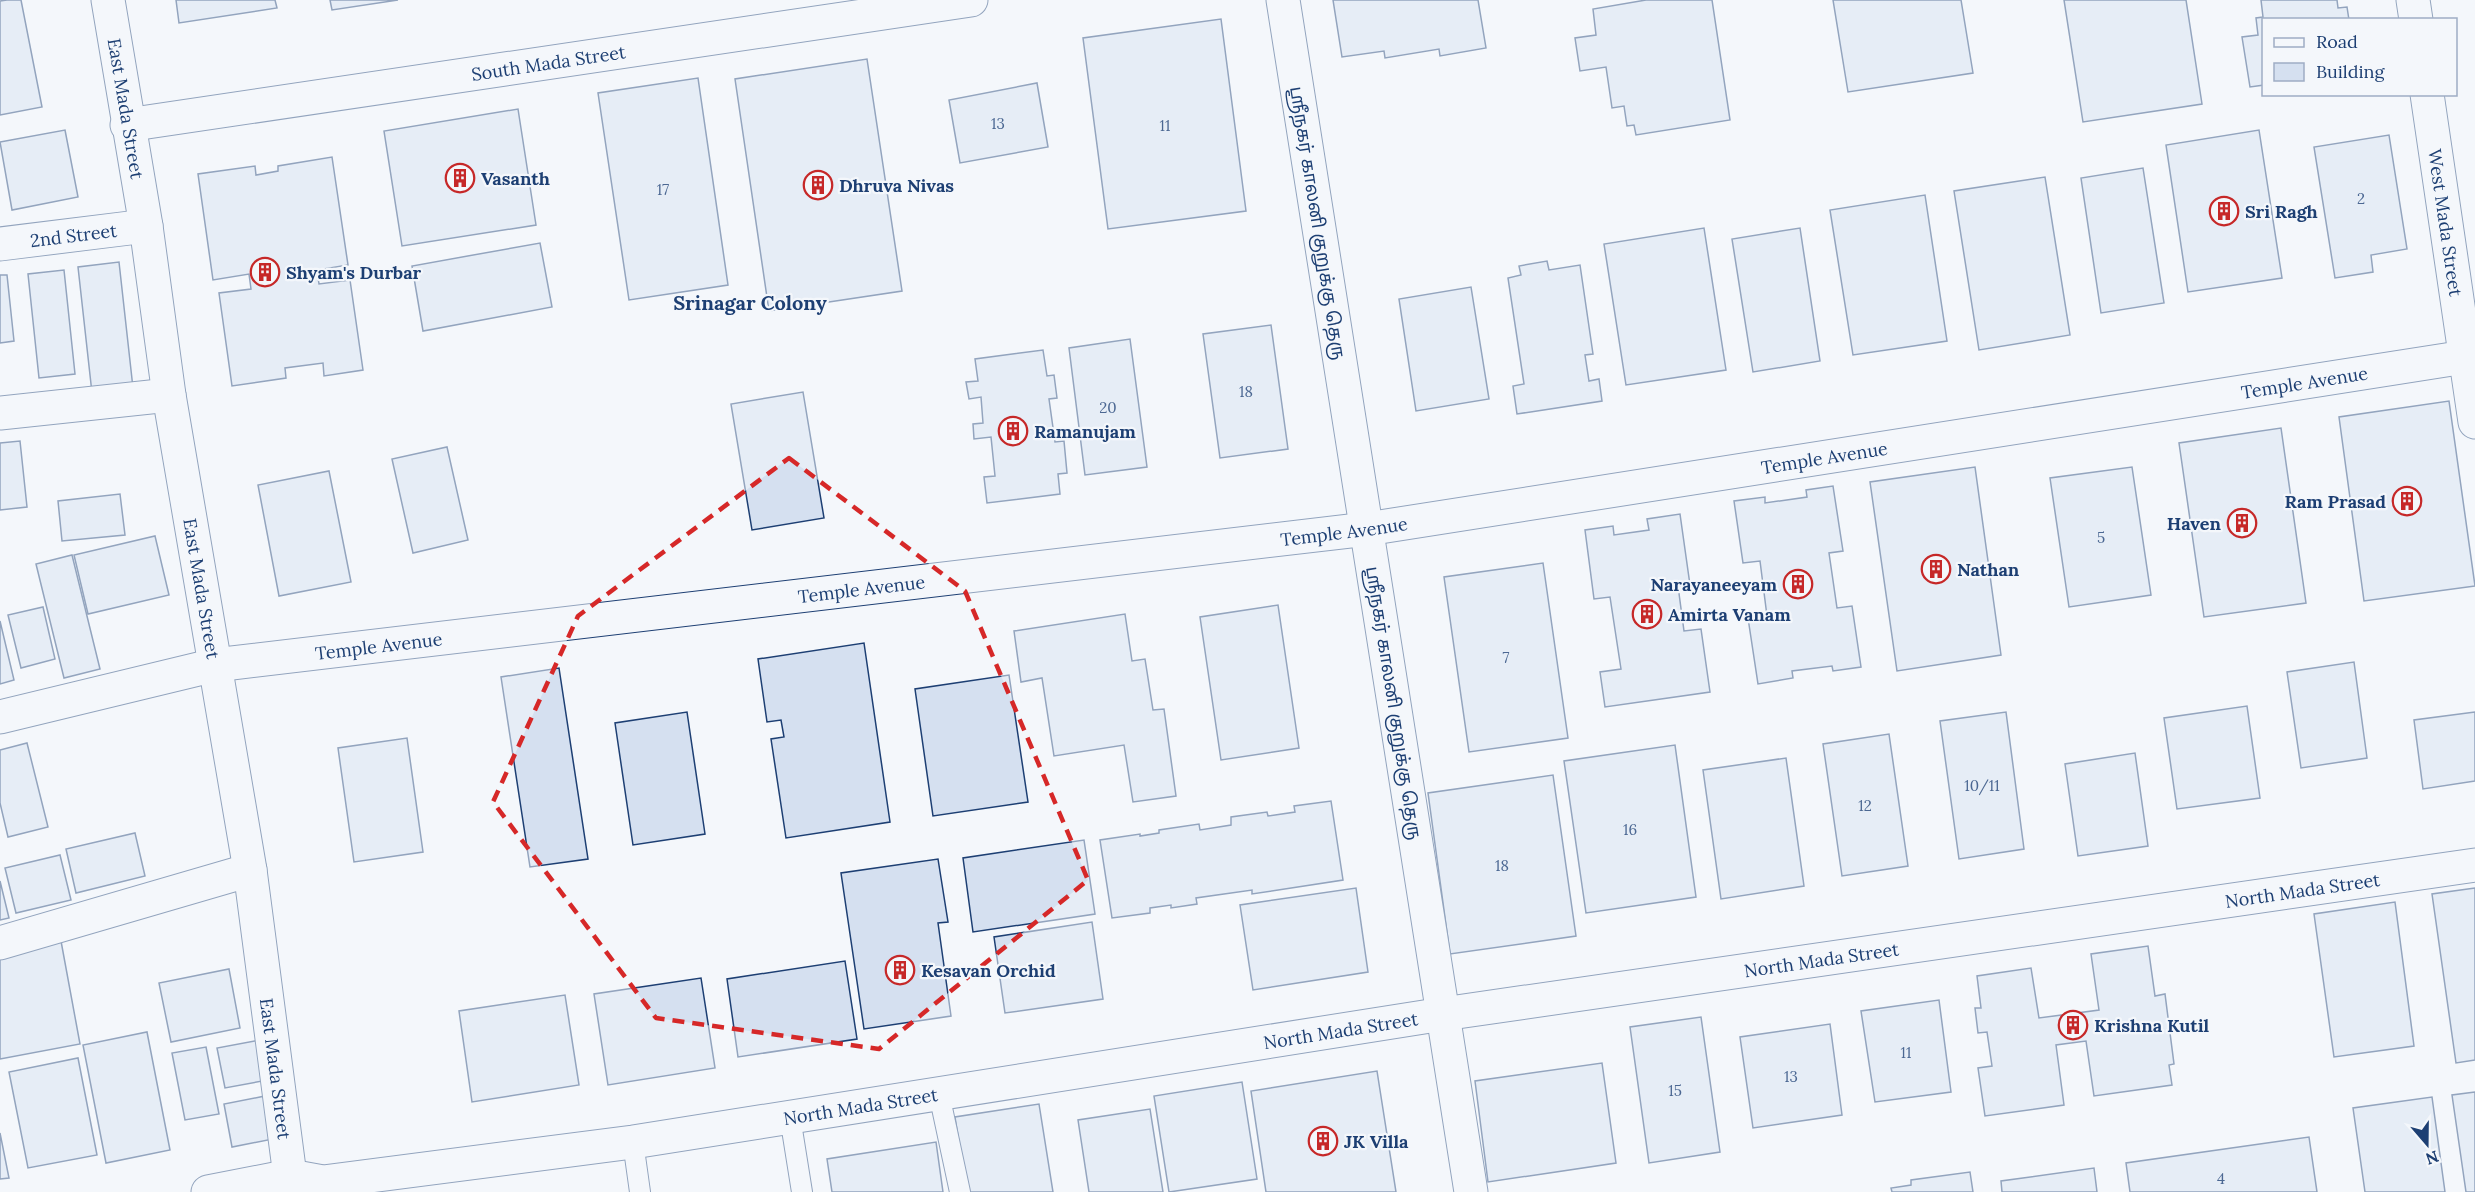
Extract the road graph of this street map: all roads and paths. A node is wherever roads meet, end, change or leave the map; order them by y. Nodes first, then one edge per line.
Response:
1 (108, 0) edge
2 (970, 0) edge
3 (1283, 0) edge
4 (2413, 0) edge
5 (2416, 18) edge
6 (2427, 96) edge
7 (127, 125) junction
8 (146, 226) junction
9 (0, 244) edge
10 (2465, 357) junction
11 (169, 395) junction
12 (0, 414) edge
13 (2475, 422) edge
14 (1367, 529) junction
15 (215, 665) junction
16 (0, 717) edge
17 (2475, 865) edge
18 (250, 870) junction
19 (0, 943) edge
20 (1443, 1014) junction
21 (939, 1094) junction
22 (790, 1117) junction
23 (633, 1142) junction
24 (290, 1176) junction
25 (245, 1188) edge
26 (208, 1192) edge
27 (640, 1192) edge
28 (802, 1192) edge
29 (960, 1192) edge
30 (1472, 1192) edge

1 - 7 street, East Mada Street
2 - 7 street, South Mada Street
3 - 14 street, ஸ்ரீநகர் காலனி குறுக்கு தெரு
4 - 5 street
6 - 10 street, West Mada Street
7 - 8 street, East Mada Street
8 - 9 street, 2nd Street
8 - 11 street, East Mada Street
10 - 13 street, West Mada Street
10 - 14 street, Temple Avenue
11 - 12 street
11 - 15 street, East Mada Street
14 - 15 street, Temple Avenue
14 - 20 street, ஸ்ரீநகர் காலனி குறுக்கு தெரு
15 - 16 street, Temple Avenue
15 - 18 street, East Mada Street
17 - 20 street, North Mada Street
18 - 19 street
18 - 24 street, East Mada Street
20 - 21 street, North Mada Street
20 - 30 street, ஸ்ரீநகர் காலனி குறுக்கு தெரு
21 - 22 street, North Mada Street
21 - 29 lane
22 - 23 street, North Mada Street
22 - 28 lane
23 - 24 street, North Mada Street
23 - 27 lane
24 - 25 street, North Mada Street
25 - 26 street, North Mada Street

